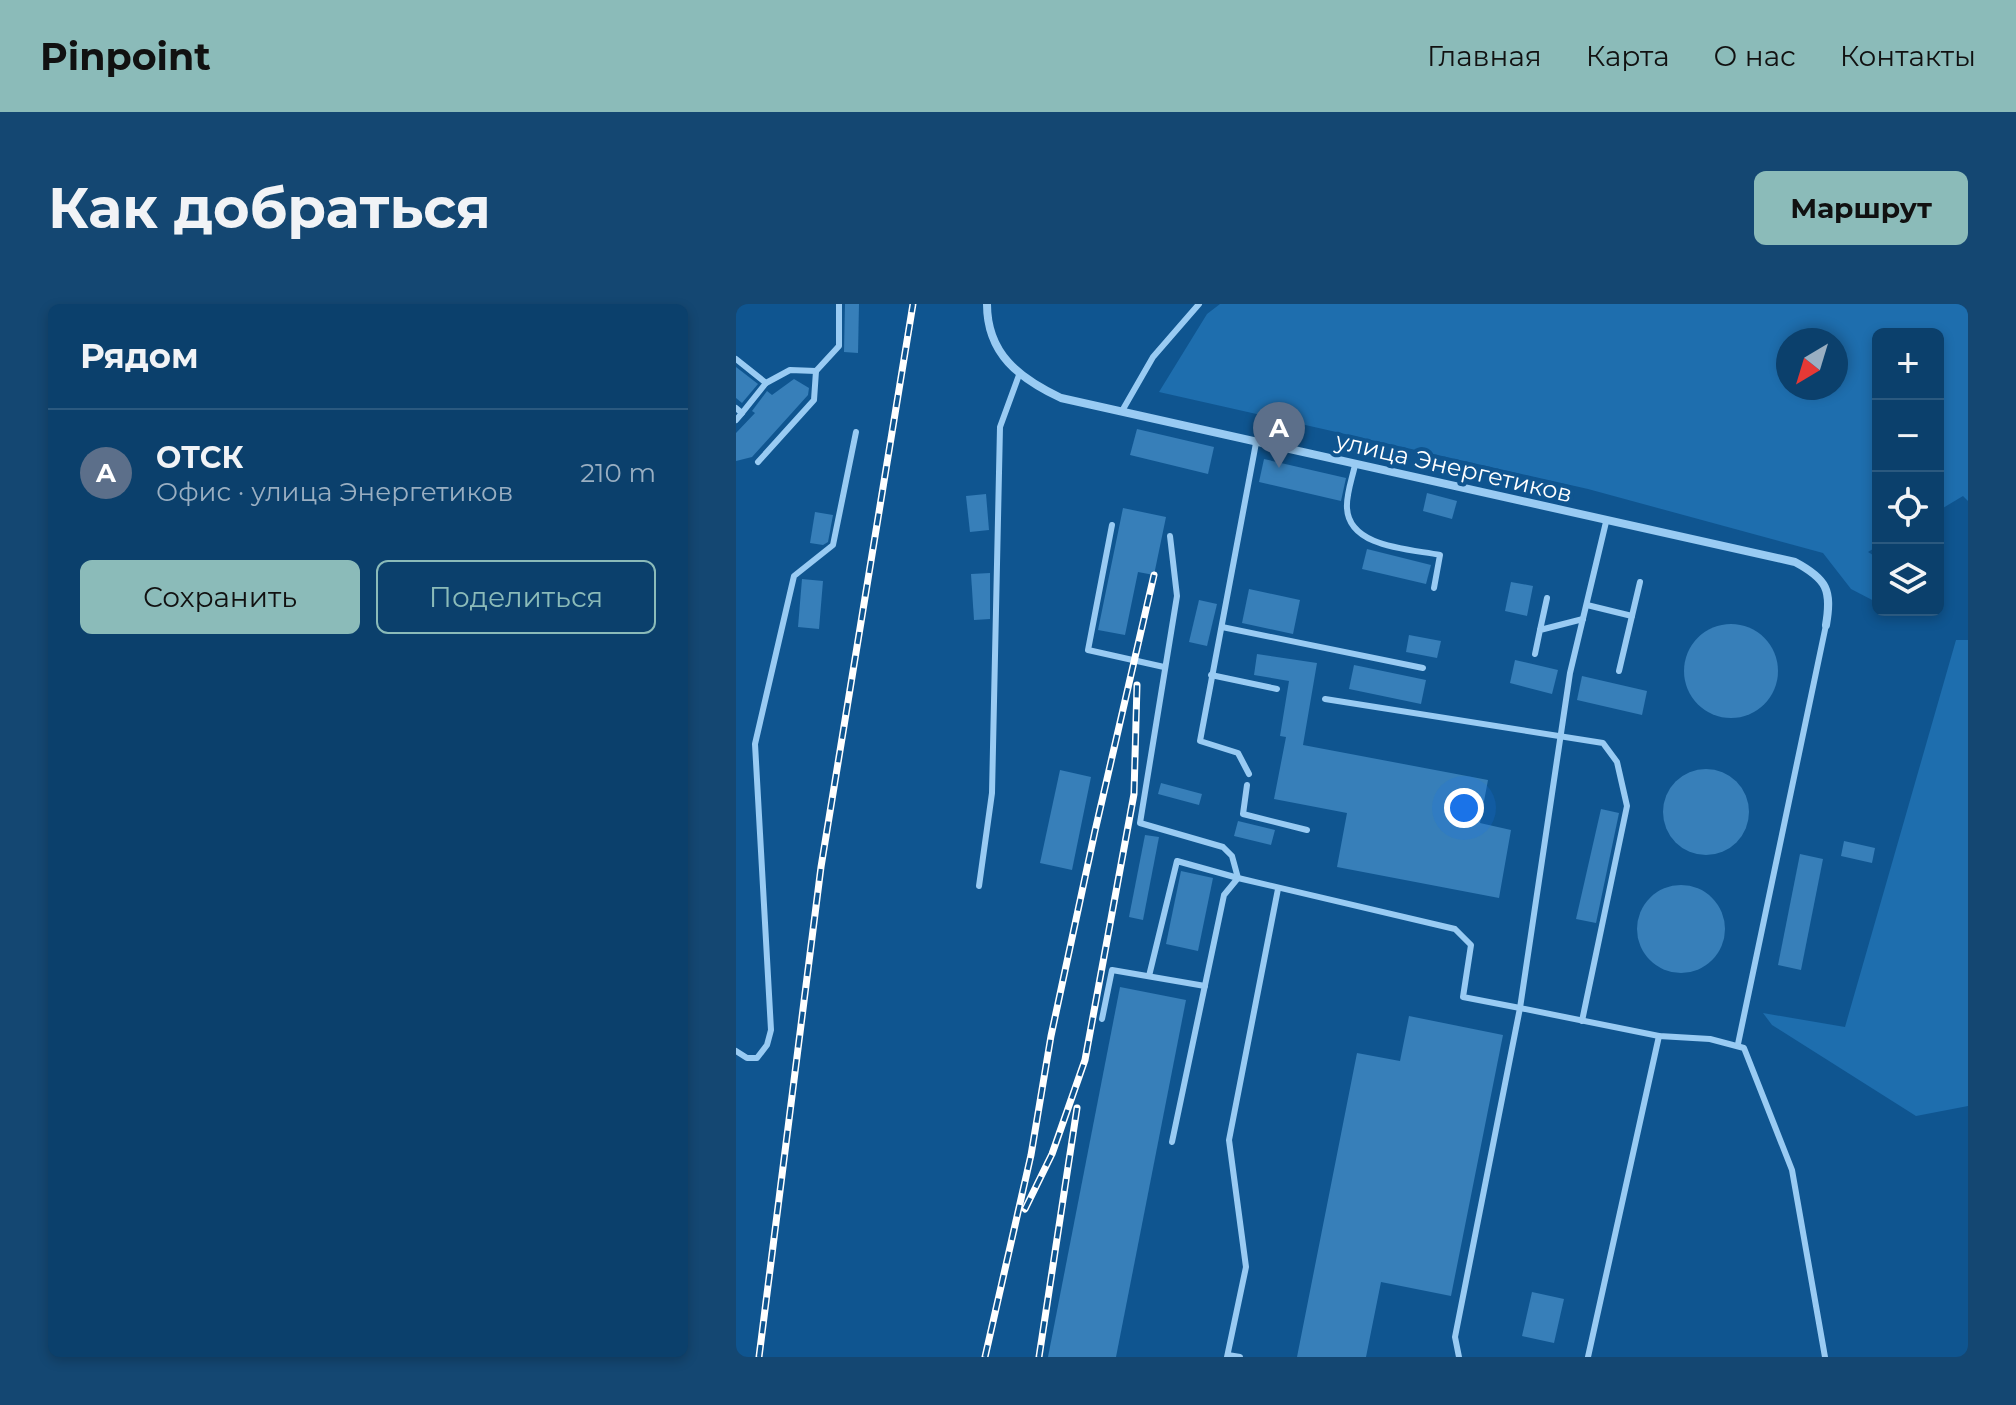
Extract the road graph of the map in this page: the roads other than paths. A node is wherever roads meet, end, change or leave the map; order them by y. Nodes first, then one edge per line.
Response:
1 (839, 304) edge
2 (987, 304) edge
3 (1199, 304) edge
4 (736, 359) edge
5 (816, 371) junction
6 (1019, 375) junction
7 (766, 383) junction
8 (739, 411) edge
9 (1122, 411) junction
10 (736, 420) edge
11 (856, 432) dead end
12 (1256, 443) junction
13 (758, 462) dead end
14 (1355, 465) junction
15 (1606, 522) junction
16 (1112, 525) dead end
17 (1170, 536) dead end
18 (1640, 582) dead end
19 (1434, 588) dead end
20 (1547, 598) dead end
21 (1587, 605) junction
22 (1632, 616) junction
23 (1583, 619) junction
24 (1826, 625) joint
25 (1222, 627) junction
26 (1540, 630) junction
27 (1535, 654) dead end
28 (1164, 667) junction
29 (1423, 668) dead end
30 (1619, 671) dead end
31 (1211, 675) junction
32 (1277, 689) dead end
33 (1325, 699) dead end
34 (1560, 735) junction
35 (1249, 774) dead end
36 (1247, 785) dead end
37 (1307, 830) dead end
38 (1238, 878) junction
39 (979, 886) dead end
40 (1278, 889) junction
41 (1149, 976) junction
42 (1205, 986) junction
43 (1520, 1008) junction
44 (1102, 1019) dead end
45 (1582, 1021) junction
46 (1659, 1036) junction
47 (1738, 1044) junction
48 (736, 1050) edge
49 (1172, 1142) dead end
50 (1228, 1356) edge
51 (1240, 1357) edge
52 (1459, 1357) edge
53 (1588, 1357) edge
54 (1825, 1357) edge

1 - 5 lane
2 - 6 street, улица Энергетиков
3 - 9 lane
4 - 7 lane
5 - 7 lane
5 - 13 lane
6 - 9 street, улица Энергетиков
6 - 39 lane
7 - 8 lane
8 - 10 lane
9 - 12 street, улица Энергетиков
11 - 48 lane
12 - 14 street, улица Энергетиков
12 - 25 lane
14 - 15 street, улица Энергетиков
14 - 19 lane
15 - 21 lane
15 - 24 street, улица Энергетиков
16 - 28 lane
17 - 28 lane
18 - 22 lane
20 - 26 lane
21 - 22 lane
21 - 23 lane
22 - 30 lane
23 - 26 lane
23 - 34 lane
24 - 47 lane
25 - 29 lane
25 - 31 lane
26 - 27 lane
28 - 38 lane
31 - 32 lane
31 - 35 lane
33 - 34 lane
34 - 43 lane
34 - 45 lane
36 - 37 lane
38 - 40 lane
38 - 41 lane
38 - 42 lane
40 - 43 lane
40 - 50 lane
41 - 42 lane
41 - 44 lane
42 - 49 lane
43 - 45 lane
43 - 52 lane
45 - 46 lane
46 - 47 lane
46 - 53 lane
47 - 54 lane
50 - 51 lane

